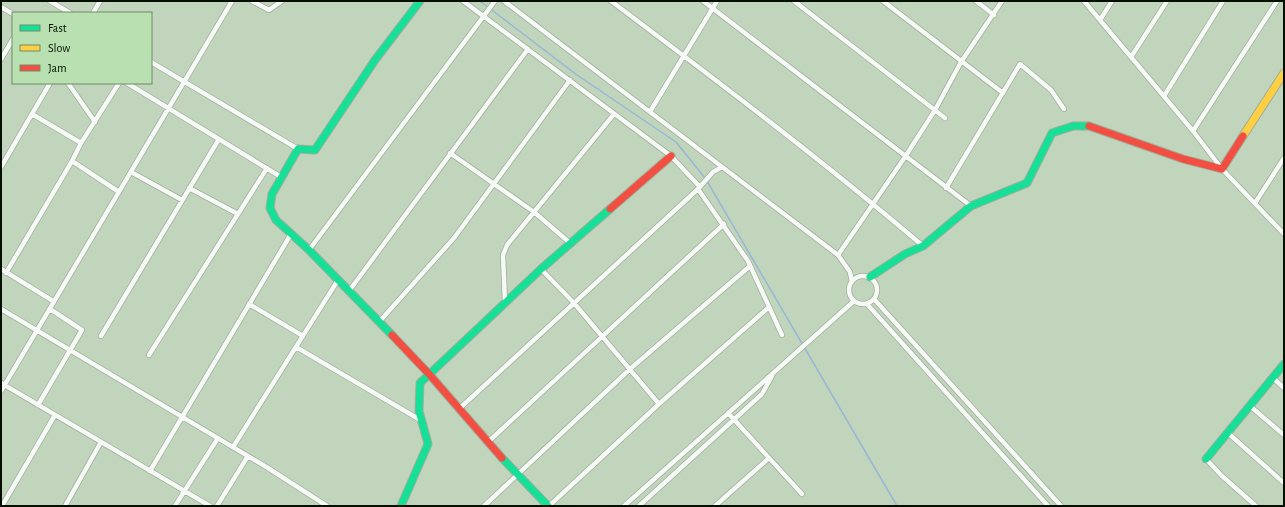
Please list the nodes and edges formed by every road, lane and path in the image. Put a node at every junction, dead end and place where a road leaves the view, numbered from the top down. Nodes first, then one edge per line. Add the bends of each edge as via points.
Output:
1 (50, 1) edge
2 (100, 1) edge
3 (232, 1) edge
4 (252, 1) edge
5 (282, 1) edge
6 (420, 1) edge
7 (463, 1) edge
8 (504, 1) edge
9 (611, 1) edge
10 (703, 1) edge
11 (717, 1) edge
12 (794, 1) edge
13 (883, 1) edge
14 (976, 1) edge
15 (1002, 1) edge
16 (1084, 1) edge
17 (1112, 1) edge
18 (1167, 1) edge
19 (1223, 1) edge
20 (1277, 1) edge
21 (494, 2) edge
22 (1, 6) edge
23 (713, 8) junction
24 (68, 12) edge
25 (94, 12) edge
26 (12, 13) edge
27 (484, 15) junction
28 (994, 15) junction
29 (1100, 20) junction
30 (12, 41) edge
31 (528, 49) junction
32 (684, 55) junction
33 (1131, 57) junction
34 (1, 59) edge
35 (961, 62) junction
36 (152, 63) edge
37 (1284, 73) edge
38 (570, 80) junction
39 (184, 82) junction
40 (49, 84) edge
41 (69, 84) edge
42 (118, 84) edge
43 (129, 84) edge
44 (1003, 93) junction
45 (1164, 96) junction
46 (169, 108) junction
47 (1064, 109) dead end
48 (651, 110) junction
49 (935, 110) junction
50 (32, 114) junction
51 (614, 114) junction
52 (945, 118) dead end
53 (95, 122) junction
54 (1193, 131) junction
55 (219, 138) junction
56 (81, 143) junction
57 (298, 149) junction
58 (450, 153) junction
59 (671, 156) junction
60 (905, 157) junction
61 (1284, 158) edge
62 (72, 161) junction
63 (1, 167) edge
64 (722, 167) junction
65 (267, 168) junction
66 (1222, 169) junction
67 (131, 172) junction
68 (281, 177) junction
69 (495, 184) junction
70 (699, 186) junction
71 (189, 188) junction
72 (946, 188) junction
73 (119, 192) junction
74 (182, 200) junction
75 (1255, 202) junction
76 (873, 203) junction
77 (971, 206) junction
78 (534, 212) junction
79 (238, 214) junction
80 (724, 224) junction
81 (291, 234) junction
82 (1284, 234) edge
83 (570, 243) junction
84 (923, 246) junction
85 (309, 250) junction
86 (838, 255) junction
87 (750, 266) junction
88 (1, 269) edge
89 (540, 269) junction
90 (6, 272) junction
91 (870, 277) junction
92 (338, 280) junction
93 (852, 282) junction
94 (349, 291) junction
95 (874, 299) junction
96 (854, 300) junction
97 (53, 301) junction
98 (505, 303) junction
99 (574, 303) junction
100 (249, 304) junction
101 (867, 304) junction
102 (769, 308) junction
103 (1, 309) edge
104 (50, 309) junction
105 (379, 322) junction
106 (38, 330) junction
107 (782, 335) dead end
108 (101, 336) dead end
109 (303, 336) junction
110 (603, 338) junction
111 (296, 347) junction
112 (71, 350) junction
113 (149, 355) dead end
114 (1284, 364) edge
115 (630, 369) junction
116 (774, 372) junction
117 (430, 374) junction
118 (1273, 378) junction
119 (3, 384) edge
120 (1284, 388) edge
121 (1, 391) edge
122 (659, 404) junction
123 (38, 405) junction
124 (1250, 406) junction
125 (460, 408) junction
126 (728, 413) junction
127 (55, 415) junction
128 (182, 417) junction
129 (734, 419) junction
130 (422, 421) junction
131 (1228, 433) junction
132 (1284, 435) edge
133 (218, 438) junction
134 (101, 442) junction
135 (488, 442) junction
136 (233, 447) junction
137 (248, 456) junction
138 (769, 458) junction
139 (1206, 460) joint
140 (150, 471) junction
141 (517, 476) junction
142 (1284, 483) edge
143 (184, 491) junction
144 (802, 494) dead end
145 (2, 506) edge
146 (65, 506) edge
147 (174, 506) edge
148 (210, 506) edge
149 (217, 506) edge
150 (327, 506) edge
151 (401, 506) edge
152 (484, 506) edge
153 (548, 506) edge
154 (624, 506) edge
155 (639, 506) edge
156 (715, 506) edge
157 (1048, 506) edge
158 (1061, 506) edge
159 (1256, 506) edge

1 - 24 street
2 - 25 street
3 - 39 street
4 - 5 street via 269,10
6 - 57 street via 375,60 315,150
7 - 27 street
8 - 48 street
9 - 32 street
10 - 23 street
11 - 23 street
12 - 49 street
13 - 35 street
14 - 28 street
15 - 28 street
16 - 29 street
17 - 29 street
18 - 33 street
19 - 45 street
20 - 54 street
21 - 27 street
22 - 26 street
23 - 32 street
23 - 60 street
27 - 31 street
27 - 85 street
28 - 35 street
29 - 33 street
30 - 34 street
31 - 38 street
31 - 58 street
32 - 48 street
32 - 76 street
33 - 45 street
35 - 44 street
35 - 49 street
36 - 39 street
37 - 66 street
38 - 51 street
38 - 69 street
39 - 46 street
39 - 57 street
40 - 50 street
41 - 53 street
42 - 53 street
43 - 46 street
44 - 47 street via 1020,64 1051,90
44 - 72 street
45 - 54 street
46 - 55 street
46 - 67 street
48 - 64 street
49 - 52 street
49 - 60 street
50 - 56 street
50 - 63 street
51 - 59 street
51 - 78 street
53 - 56 street
54 - 66 street
55 - 65 street
55 - 71 street
56 - 62 street
57 - 68 street
58 - 69 street
58 - 94 street
59 - 70 street
59 - 83 street
60 - 72 street
60 - 76 street
61 - 75 street
62 - 73 street
62 - 90 street
64 - 70 street
64 - 86 street
65 - 68 street
65 - 79 street
66 - 75 street
66 - 77 street via 1183,159 1092,126 1073,126 1052,133 1028,183
67 - 73 street
67 - 74 street
68 - 81 street via 272,194 270,208 276,220
69 - 78 street
69 - 105 street via 454,238
70 - 80 street
70 - 99 street
71 - 74 street
71 - 79 street
72 - 77 street
73 - 97 street
74 - 108 street
75 - 82 street
76 - 84 street
76 - 86 street
77 - 84 street
78 - 83 street
78 - 98 street via 507,245 503,255
79 - 113 street
80 - 87 street
80 - 110 street
81 - 85 street
81 - 100 street
83 - 89 street
84 - 91 street via 905,254
85 - 92 street
86 - 93 street via 850,272
87 - 102 street
87 - 115 street
88 - 90 street
89 - 98 street
89 - 99 street
90 - 97 street
91 - 93 street via 858,277
91 - 95 street via 877,285 878,292
92 - 94 street
92 - 109 street
93 - 96 street via 849,290
94 - 105 street
95 - 101 street
95 - 158 street
96 - 101 street
96 - 116 street
97 - 104 street
98 - 117 street
99 - 110 street
99 - 125 street
100 - 109 street
100 - 128 street
101 - 157 street
102 - 107 street
102 - 122 street
103 - 106 street
104 - 106 street
104 - 112 street via 82,330
105 - 117 street
106 - 112 street
106 - 119 street
109 - 111 street
110 - 115 street
110 - 135 street
111 - 130 street
111 - 136 street
112 - 123 street
112 - 128 street
114 - 118 street
115 - 122 street
115 - 141 street
116 - 126 street
116 - 129 street via 762,394
117 - 125 street
117 - 130 street via 420,383 419,411
118 - 120 street
118 - 124 street
119 - 121 street
119 - 123 street
122 - 153 street
123 - 127 street
124 - 131 street
124 - 132 street
125 - 135 street
126 - 129 street
126 - 154 street
127 - 134 street
127 - 145 street
128 - 133 street
128 - 140 street
129 - 138 street
129 - 155 street
130 - 151 street via 428,444
131 - 139 street
131 - 142 street
133 - 136 street
133 - 143 street
134 - 140 street
134 - 146 street
135 - 141 street
136 - 137 street
137 - 149 street
137 - 150 street
138 - 144 street
138 - 156 street
139 - 159 street
140 - 143 street
141 - 152 street
141 - 153 street
143 - 147 street
143 - 148 street

